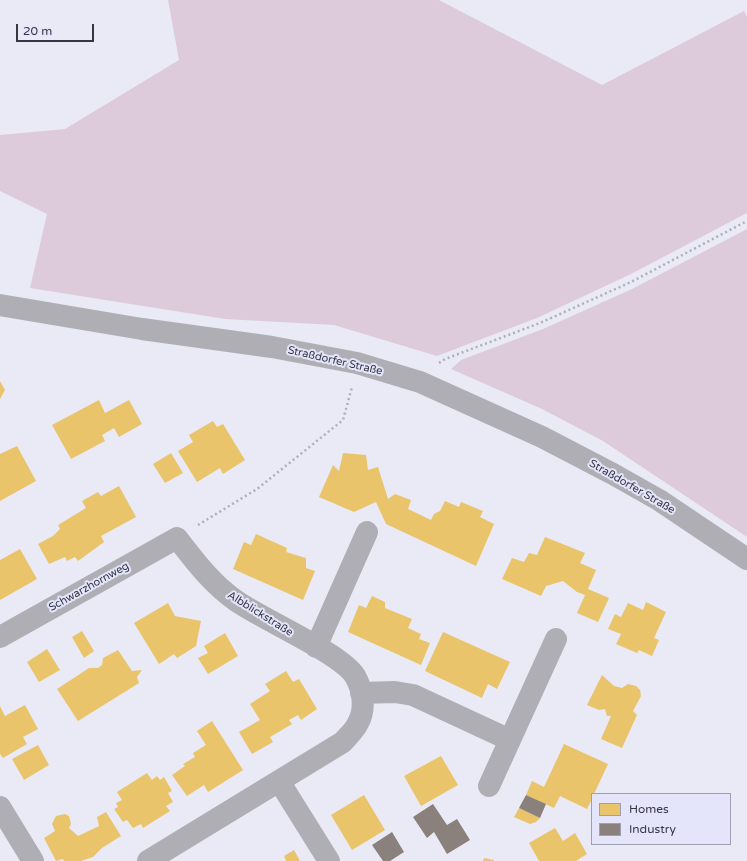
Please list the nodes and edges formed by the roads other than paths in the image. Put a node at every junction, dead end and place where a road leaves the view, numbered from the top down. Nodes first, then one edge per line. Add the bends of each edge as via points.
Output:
1 (0, 305) edge
2 (367, 532) dead end
3 (177, 538) joint
4 (747, 559) edge
5 (0, 637) edge
6 (556, 639) dead end
7 (316, 647) junction
8 (362, 693) junction
9 (510, 740) junction
10 (279, 781) junction
11 (489, 786) dead end
12 (0, 807) edge
13 (34, 861) edge
14 (148, 861) edge
15 (329, 861) edge

1 - 4 street, Straßdorfer Straße via 142,329 272,347 357,363 420,382 542,437 613,474 659,500
2 - 7 street
3 - 5 street, Schwarzhornweg
3 - 7 street, Albblickstraße via 206,577 234,600
6 - 9 street
7 - 8 street, Albblickstraße via 355,675
8 - 9 street via 394,692 413,695
8 - 10 street, Albblickstraße via 362,710 358,723 343,742
9 - 11 street
10 - 14 street, Albblickstraße
10 - 15 street
12 - 13 street

